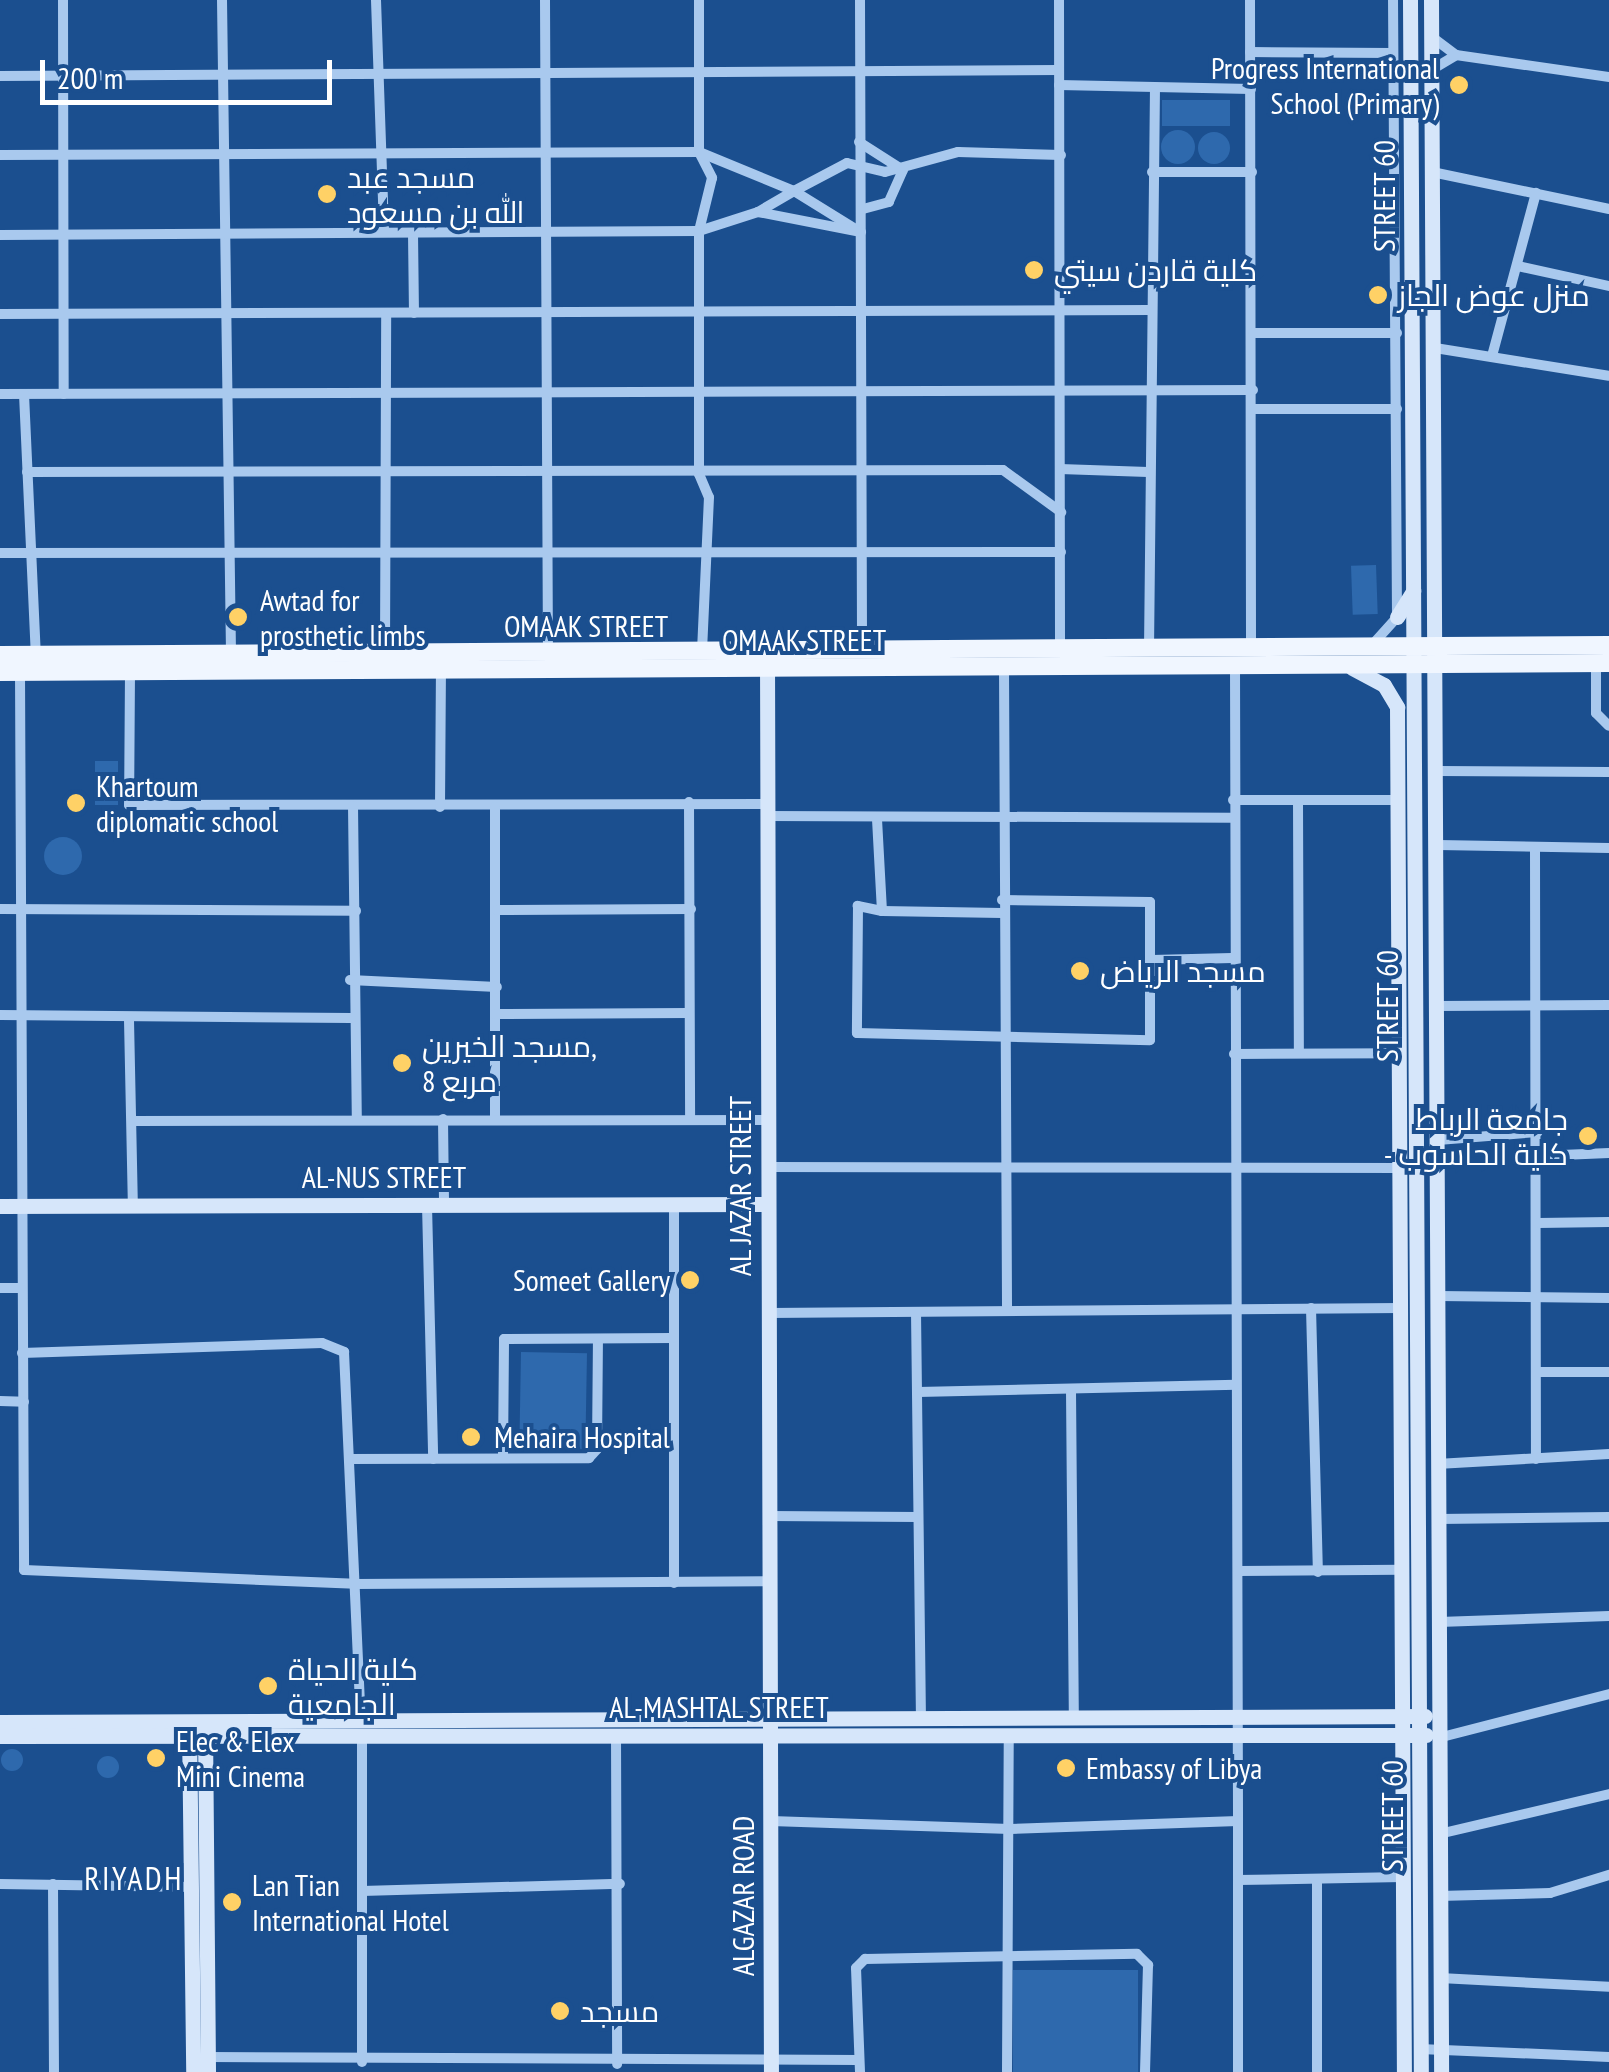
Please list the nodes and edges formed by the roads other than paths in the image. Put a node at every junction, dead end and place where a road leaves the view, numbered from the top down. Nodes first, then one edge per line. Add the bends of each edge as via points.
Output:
1 (63, 0) edge
2 (222, 0) edge
3 (376, 0) edge
4 (546, 0) edge
5 (700, 0) edge
6 (860, 0) edge
7 (1059, 0) edge
8 (1250, 0) edge
9 (1393, 0) edge
10 (1410, 0) edge
11 (1431, 0) edge
12 (1432, 38) junction
13 (1250, 52) junction
14 (1392, 53) junction
15 (1456, 55) junction
16 (1432, 69) junction
17 (381, 70) junction
18 (860, 70) junction
19 (1059, 70) junction
20 (224, 72) junction
21 (546, 72) junction
22 (699, 72) junction
23 (0, 76) edge
24 (64, 77) junction
25 (1609, 77) edge
26 (1060, 85) junction
27 (1154, 88) junction
28 (1251, 88) junction
29 (858, 141) junction
30 (546, 152) junction
31 (699, 152) junction
32 (383, 154) junction
33 (0, 155) edge
34 (62, 155) junction
35 (1060, 155) junction
36 (226, 156) junction
37 (865, 169) junction
38 (903, 170) junction
39 (1152, 172) junction
40 (1252, 172) junction
41 (1432, 172) junction
42 (794, 191) junction
43 (1536, 193) junction
44 (863, 208) junction
45 (1609, 209) edge
46 (758, 212) junction
47 (699, 231) junction
48 (226, 232) junction
49 (384, 232) junction
50 (413, 232) junction
51 (547, 232) junction
52 (861, 232) junction
53 (0, 234) edge
54 (60, 234) junction
55 (1518, 266) junction
56 (1609, 286) edge
57 (1059, 309) junction
58 (1151, 310) junction
59 (699, 311) junction
60 (862, 312) junction
61 (61, 313) junction
62 (229, 313) junction
63 (386, 313) junction
64 (414, 313) junction
65 (0, 314) edge
66 (547, 314) junction
67 (1253, 332) junction
68 (1397, 333) junction
69 (1435, 348) junction
70 (1492, 356) junction
71 (1609, 376) edge
72 (1062, 388) junction
73 (546, 390) junction
74 (859, 390) junction
75 (1146, 390) junction
76 (1253, 390) junction
77 (701, 391) junction
78 (230, 392) junction
79 (385, 392) junction
80 (0, 394) edge
81 (24, 394) junction
82 (64, 394) junction
83 (1254, 410) junction
84 (1398, 410) junction
85 (858, 468) junction
86 (1060, 469) junction
87 (230, 470) junction
88 (27, 472) junction
89 (1148, 472) junction
90 (386, 474) junction
91 (546, 474) junction
92 (699, 474) junction
93 (1435, 503) junction
94 (1413, 505) junction
95 (1061, 512) junction
96 (860, 549) junction
97 (386, 550) junction
98 (701, 551) junction
99 (0, 552) edge
100 (33, 552) junction
101 (231, 552) junction
102 (547, 552) junction
103 (1061, 552) junction
104 (1414, 587) junction
105 (1398, 618) junction
106 (1609, 645) edge
107 (1149, 650) junction
108 (1360, 650) junction
109 (1060, 651) junction
110 (1251, 651) junction
111 (702, 653) junction
112 (862, 653) junction
113 (232, 654) junction
114 (386, 654) junction
115 (548, 654) junction
116 (0, 655) edge
117 (36, 655) junction
118 (1414, 656) junction
119 (1437, 656) junction
120 (1472, 656) junction
121 (768, 660) junction
122 (1602, 663) edge
123 (1004, 666) junction
124 (1235, 666) junction
125 (1352, 668) junction
126 (0, 672) edge
127 (20, 672) junction
128 (130, 672) junction
129 (441, 672) junction
130 (1397, 707) junction
131 (1609, 726) edge
132 (1414, 738) junction
133 (1438, 771) junction
134 (1609, 772) edge
135 (1233, 800) junction
136 (1400, 800) junction
137 (689, 802) junction
138 (1298, 802) junction
139 (354, 806) junction
140 (440, 806) junction
141 (494, 807) junction
142 (765, 810) junction
143 (1002, 818) junction
144 (1232, 818) junction
145 (877, 819) junction
146 (1438, 845) junction
147 (1609, 848) edge
148 (1535, 850) junction
149 (1002, 907) junction
150 (20, 908) junction
151 (0, 909) edge
152 (691, 909) junction
153 (497, 910) junction
154 (882, 910) junction
155 (356, 911) junction
156 (1232, 958) junction
157 (1152, 960) junction
158 (350, 980) junction
159 (496, 988) junction
160 (1609, 1005) edge
161 (1438, 1006) junction
162 (1536, 1006) junction
163 (688, 1013) junction
164 (495, 1014) junction
165 (0, 1015) edge
166 (19, 1015) junction
167 (351, 1018) junction
168 (130, 1020) junction
169 (1406, 1032) junction
170 (1003, 1041) junction
171 (1398, 1052) junction
172 (1299, 1053) junction
173 (1234, 1054) junction
174 (357, 1117) junction
175 (442, 1119) junction
176 (495, 1120) junction
177 (690, 1120) junction
178 (767, 1120) junction
179 (133, 1121) junction
180 (1538, 1132) junction
181 (1438, 1140) junction
182 (1609, 1153) edge
183 (1538, 1156) junction
184 (1237, 1164) junction
185 (1005, 1166) junction
186 (767, 1167) junction
187 (1400, 1168) junction
188 (1415, 1178) junction
189 (1438, 1178) junction
190 (674, 1204) junction
191 (768, 1204) junction
192 (1415, 1204) junction
193 (1438, 1204) junction
194 (436, 1205) junction
195 (0, 1206) edge
196 (20, 1206) junction
197 (133, 1206) junction
198 (1609, 1222) edge
199 (1538, 1223) junction
200 (0, 1288) edge
201 (21, 1288) junction
202 (1439, 1296) junction
203 (1609, 1298) edge
204 (1536, 1299) junction
205 (1235, 1306) junction
206 (1311, 1308) junction
207 (1401, 1308) junction
208 (1007, 1310) junction
209 (916, 1312) junction
210 (768, 1313) junction
211 (673, 1338) junction
212 (598, 1340) junction
213 (22, 1353) junction
214 (1536, 1372) junction
215 (1609, 1372) edge
216 (1236, 1386) junction
217 (1071, 1391) junction
218 (918, 1392) junction
219 (0, 1401) edge
220 (24, 1402) junction
221 (1609, 1454) edge
222 (503, 1457) junction
223 (348, 1459) junction
224 (433, 1459) junction
225 (1536, 1459) junction
226 (1408, 1462) junction
227 (1438, 1464) junction
228 (768, 1516) junction
229 (918, 1517) junction
230 (1609, 1517) edge
231 (1438, 1519) junction
232 (1400, 1570) junction
233 (1238, 1572) junction
234 (1318, 1572) junction
235 (766, 1581) junction
236 (674, 1583) junction
237 (356, 1584) junction
238 (1609, 1616) edge
239 (1439, 1622) junction
240 (1609, 1694) edge
241 (1438, 1716) junction
242 (920, 1718) junction
243 (1074, 1718) junction
244 (0, 1722) edge
245 (1237, 1725) junction
246 (1411, 1725) junction
247 (361, 1727) junction
248 (768, 1727) junction
249 (197, 1728) junction
250 (1008, 1734) junction
251 (616, 1735) junction
252 (0, 1736) edge
253 (1438, 1738) junction
254 (197, 1772) junction
255 (1609, 1794) edge
256 (771, 1821) junction
257 (1238, 1821) junction
258 (1010, 1828) junction
259 (1439, 1834) junction
260 (1609, 1876) edge
261 (1403, 1877) junction
262 (1317, 1879) junction
263 (1238, 1880) junction
264 (0, 1884) edge
265 (53, 1884) junction
266 (620, 1884) junction
267 (192, 1887) junction
268 (362, 1891) junction
269 (1439, 1896) junction
270 (1008, 1957) junction
271 (1440, 1978) junction
272 (1609, 1987) edge
273 (1420, 2016) junction
274 (1440, 2016) junction
275 (200, 2023) junction
276 (1420, 2049) junction
277 (1440, 2050) junction
278 (1609, 2057) edge
279 (362, 2062) junction
280 (617, 2064) junction
281 (207, 2065) edge
282 (299, 2066) edge
283 (771, 2066) edge
284 (860, 2066) edge
285 (680, 2067) edge
286 (498, 2068) edge
287 (54, 2072) edge
288 (193, 2072) edge
289 (1007, 2072) edge
290 (1145, 2072) edge
291 (1238, 2072) edge
292 (1317, 2072) edge
293 (1404, 2072) edge
294 (1420, 2072) edge
295 (1440, 2072) edge

1 - 24 street
2 - 20 street
3 - 17 street
4 - 21 street
5 - 22 street
6 - 18 street
7 - 19 street
8 - 13 street
9 - 14 street
10 - 94 main road, STREET 60
11 - 12 main road, STREET 60
12 - 15 street
12 - 16 main road, STREET 60
13 - 14 street
13 - 28 street
14 - 68 street
15 - 16 street
15 - 25 street
16 - 41 main road, STREET 60
17 - 20 street
17 - 21 street
17 - 32 street
18 - 19 street
18 - 22 street
18 - 29 street
19 - 26 street
20 - 24 street
20 - 36 street
21 - 22 street
21 - 30 street
22 - 31 street
23 - 24 street
24 - 34 street
26 - 27 street
26 - 35 street
27 - 28 street
27 - 39 street
28 - 40 street
29 - 37 street
29 - 38 street
30 - 31 street
30 - 32 street
30 - 51 street
31 - 42 street
31 - 47 street via 712,178
32 - 36 street
32 - 49 street
33 - 34 street
34 - 36 street
34 - 54 street
35 - 38 street via 958,152
35 - 57 street
36 - 48 street
37 - 38 street
37 - 42 street via 847,163
37 - 44 street
38 - 44 street via 889,202
39 - 40 street
39 - 58 street
40 - 67 street
41 - 43 street
41 - 69 main road, STREET 60
42 - 46 street
42 - 52 street
43 - 45 street
43 - 55 street
44 - 52 street
46 - 47 street
46 - 52 street
47 - 51 street
47 - 59 street
48 - 49 street
48 - 54 street
48 - 62 street
49 - 50 street
50 - 51 street
50 - 64 street
51 - 66 street
52 - 60 street
53 - 54 street
54 - 61 street
55 - 56 street
55 - 70 street
57 - 58 street
57 - 60 street
57 - 72 street
58 - 75 street
59 - 60 street
59 - 66 street
59 - 77 street
60 - 74 street
61 - 62 street
61 - 65 street
61 - 82 street
62 - 63 street
62 - 78 street
63 - 64 street
63 - 79 street
64 - 66 street
66 - 73 street
67 - 68 street
67 - 76 street
68 - 84 street
69 - 70 street
69 - 93 main road, STREET 60
70 - 71 street
72 - 74 street
72 - 75 street
72 - 86 street
73 - 77 street
73 - 79 street
73 - 91 street
74 - 77 street
74 - 85 street
75 - 76 street
75 - 89 street
76 - 83 street
77 - 92 street
78 - 79 street
78 - 82 street
78 - 87 street
79 - 90 street
80 - 81 street
81 - 82 street
81 - 88 street
83 - 84 street
83 - 110 street
84 - 105 street
85 - 92 street
85 - 95 street via 1004,470
85 - 96 street
86 - 89 street
86 - 95 street
87 - 88 street
87 - 90 street
87 - 101 street
88 - 100 street
89 - 107 street
90 - 91 street
90 - 97 street
91 - 92 street
91 - 102 street
92 - 98 street via 709,497
93 - 94 main road
93 - 119 main road, STREET 60
94 - 104 main road, STREET 60
95 - 103 street
96 - 98 street
96 - 103 street
96 - 112 street
97 - 101 street
97 - 102 street
97 - 114 street
98 - 102 street
98 - 111 street
99 - 100 street
100 - 101 street
100 - 117 street
101 - 113 street
102 - 115 street
103 - 109 street
104 - 105 main road
104 - 118 main road, STREET 60
105 - 108 street
106 - 120 main road via 1504,646
107 - 109 main road, OMAAK STREET
107 - 110 main road, OMAAK STREET
108 - 110 main road, OMAAK STREET
108 - 118 main road, OMAAK STREET
109 - 112 main road, OMAAK STREET
111 - 115 main road, OMAAK STREET
111 - 121 main road, OMAAK STREET
112 - 121 main road, OMAAK STREET
113 - 114 main road, OMAAK STREET
113 - 117 main road, OMAAK STREET
114 - 115 main road, OMAAK STREET
116 - 117 main road, OMAAK STREET
118 - 119 main road, OMAAK STREET
118 - 125 main road, OMAAK STREET
118 - 132 main road, STREET 60
119 - 120 main road, OMAAK STREET
119 - 133 main road, STREET 60
120 - 122 main road, OMAAK STREET
121 - 123 main road, OMAAK STREET
121 - 129 main road, OMAAK STREET
121 - 142 main road, AL JAZAR STREET
122 - 131 street via 1596,713
123 - 124 main road, OMAAK STREET
123 - 143 street
124 - 125 main road, OMAAK STREET
124 - 135 street
125 - 130 main road via 1384,685
126 - 127 main road, OMAAK STREET
127 - 128 main road, OMAAK STREET
127 - 150 street
128 - 129 main road, OMAAK STREET
128 - 139 street via 129,805
129 - 140 street
130 - 132 main road
130 - 136 main road
132 - 169 main road, STREET 60
133 - 134 street
133 - 146 main road, STREET 60
135 - 138 street
135 - 144 street
136 - 138 street
136 - 169 main road
137 - 141 street
137 - 142 street
137 - 152 street
138 - 172 street
139 - 140 street
139 - 155 street
140 - 141 street
141 - 153 street
142 - 145 street
142 - 178 main road, AL JAZAR STREET
143 - 144 street
143 - 145 street
143 - 149 street
144 - 156 street
145 - 154 street
146 - 148 street
146 - 161 main road, STREET 60
147 - 148 street
148 - 162 street
149 - 154 street
149 - 157 street via 1150,902
149 - 170 street
150 - 151 street
150 - 155 street
150 - 166 street
152 - 153 street
152 - 163 street
153 - 159 street
154 - 170 street via 858,906 857,1033
155 - 158 street
156 - 157 street
156 - 173 street
157 - 170 street via 1150,1040
158 - 159 street
158 - 167 street
159 - 164 street
160 - 162 street
161 - 162 street
161 - 181 main road, STREET 60
162 - 180 street
163 - 164 street
163 - 177 street
164 - 176 street
165 - 166 street
166 - 168 street
166 - 196 street
167 - 168 street
167 - 174 street
168 - 179 street
169 - 171 main road
169 - 188 main road, STREET 60
170 - 185 street
171 - 172 street
171 - 187 main road
172 - 173 street
173 - 184 street
174 - 175 street
174 - 179 street
175 - 176 street
175 - 194 street
176 - 177 street
177 - 178 street
178 - 186 main road, AL JAZAR STREET
179 - 197 street
180 - 181 street
180 - 183 street
181 - 189 main road, STREET 60
182 - 183 street
183 - 199 street
184 - 185 street
184 - 187 street
184 - 205 street
185 - 186 street
185 - 208 street
186 - 191 main road, AL JAZAR STREET
187 - 207 main road
188 - 189 main road
188 - 192 main road, STREET 60
189 - 193 main road, STREET 60
190 - 191 main road, AL-NUS STREET
190 - 194 main road, AL-NUS STREET
190 - 211 street
191 - 210 main road, AL JAZAR STREET
192 - 193 main road
192 - 226 main road, STREET 60
193 - 202 main road, STREET 60
194 - 197 main road, AL-NUS STREET
194 - 224 street
195 - 196 main road, AL-NUS STREET
196 - 197 main road, AL-NUS STREET
196 - 201 street
198 - 199 street
199 - 204 street
200 - 201 street
201 - 213 street
202 - 204 street
202 - 227 main road, STREET 60
203 - 204 street
204 - 214 street
205 - 206 street
205 - 208 street
205 - 216 street
206 - 207 street
206 - 234 street
207 - 226 main road
208 - 209 street
209 - 210 street
209 - 218 street
210 - 228 main road, AL JAZAR STREET
211 - 212 street
211 - 236 street
212 - 222 street via 594,1454
212 - 222 street via 504,1339
213 - 220 street
213 - 223 street via 335,1344 346,1368
214 - 215 street
214 - 225 street
216 - 217 street
216 - 233 street
217 - 218 street
217 - 243 street
218 - 229 street
219 - 220 street
220 - 237 street via 20,1562 29,1574
221 - 225 street
222 - 224 street
223 - 224 street
223 - 237 street
225 - 227 street
226 - 232 main road
226 - 246 main road, STREET 60
227 - 231 main road, STREET 60
228 - 229 street
228 - 235 main road, AL JAZAR STREET
229 - 242 street
230 - 231 street
231 - 239 main road, STREET 60
232 - 234 street
232 - 246 main road
233 - 234 street
233 - 245 street
235 - 236 street
235 - 248 main road, AL JAZAR STREET
236 - 237 street
237 - 247 street
238 - 239 street
239 - 241 main road, STREET 60
240 - 253 street
241 - 246 main road, AL-MASHTAL STREET
241 - 253 main road, STREET 60
242 - 243 main road, AL-MASHTAL STREET
242 - 248 main road, AL-MASHTAL STREET
243 - 245 main road, AL-MASHTAL STREET
244 - 249 main road, AL-MASHTAL STREET
245 - 246 main road, AL-MASHTAL STREET
245 - 250 main road, AL-MASHTAL STREET
245 - 257 street
246 - 253 main road, AL-MASHTAL STREET
246 - 261 main road
246 - 273 main road, STREET 60
247 - 248 main road, AL-MASHTAL STREET
247 - 249 main road, AL-MASHTAL STREET
247 - 251 main road, AL-MASHTAL STREET
247 - 268 street
248 - 250 main road, AL-MASHTAL STREET
248 - 251 main road, AL-MASHTAL STREET
248 - 256 main road, ALGAZAR ROAD
249 - 252 main road, AL-MASHTAL STREET
249 - 254 main road
250 - 258 street
251 - 266 street
253 - 259 main road, STREET 60
254 - 267 main road
254 - 275 main road
255 - 259 street
256 - 258 street
256 - 283 main road, ALGAZAR ROAD
257 - 258 street
257 - 263 street
258 - 270 street
259 - 269 main road, STREET 60
260 - 269 street via 1550,1893
261 - 262 street
261 - 293 main road
262 - 263 street
262 - 292 street
263 - 291 street
264 - 265 street
265 - 267 street
265 - 287 street
266 - 268 street
266 - 280 street
267 - 275 main road
268 - 279 street
269 - 271 main road, STREET 60
270 - 284 street via 858,1962
270 - 289 street
270 - 290 street via 1145,1957
271 - 272 street
271 - 274 main road, STREET 60
273 - 274 main road
273 - 276 main road, STREET 60
274 - 277 main road, STREET 60
275 - 281 main road
275 - 288 main road
276 - 277 street
276 - 294 main road, STREET 60
277 - 278 street
277 - 295 main road, STREET 60
279 - 282 street
279 - 286 street
280 - 285 street
280 - 286 street
281 - 282 street
283 - 284 street
283 - 285 street

